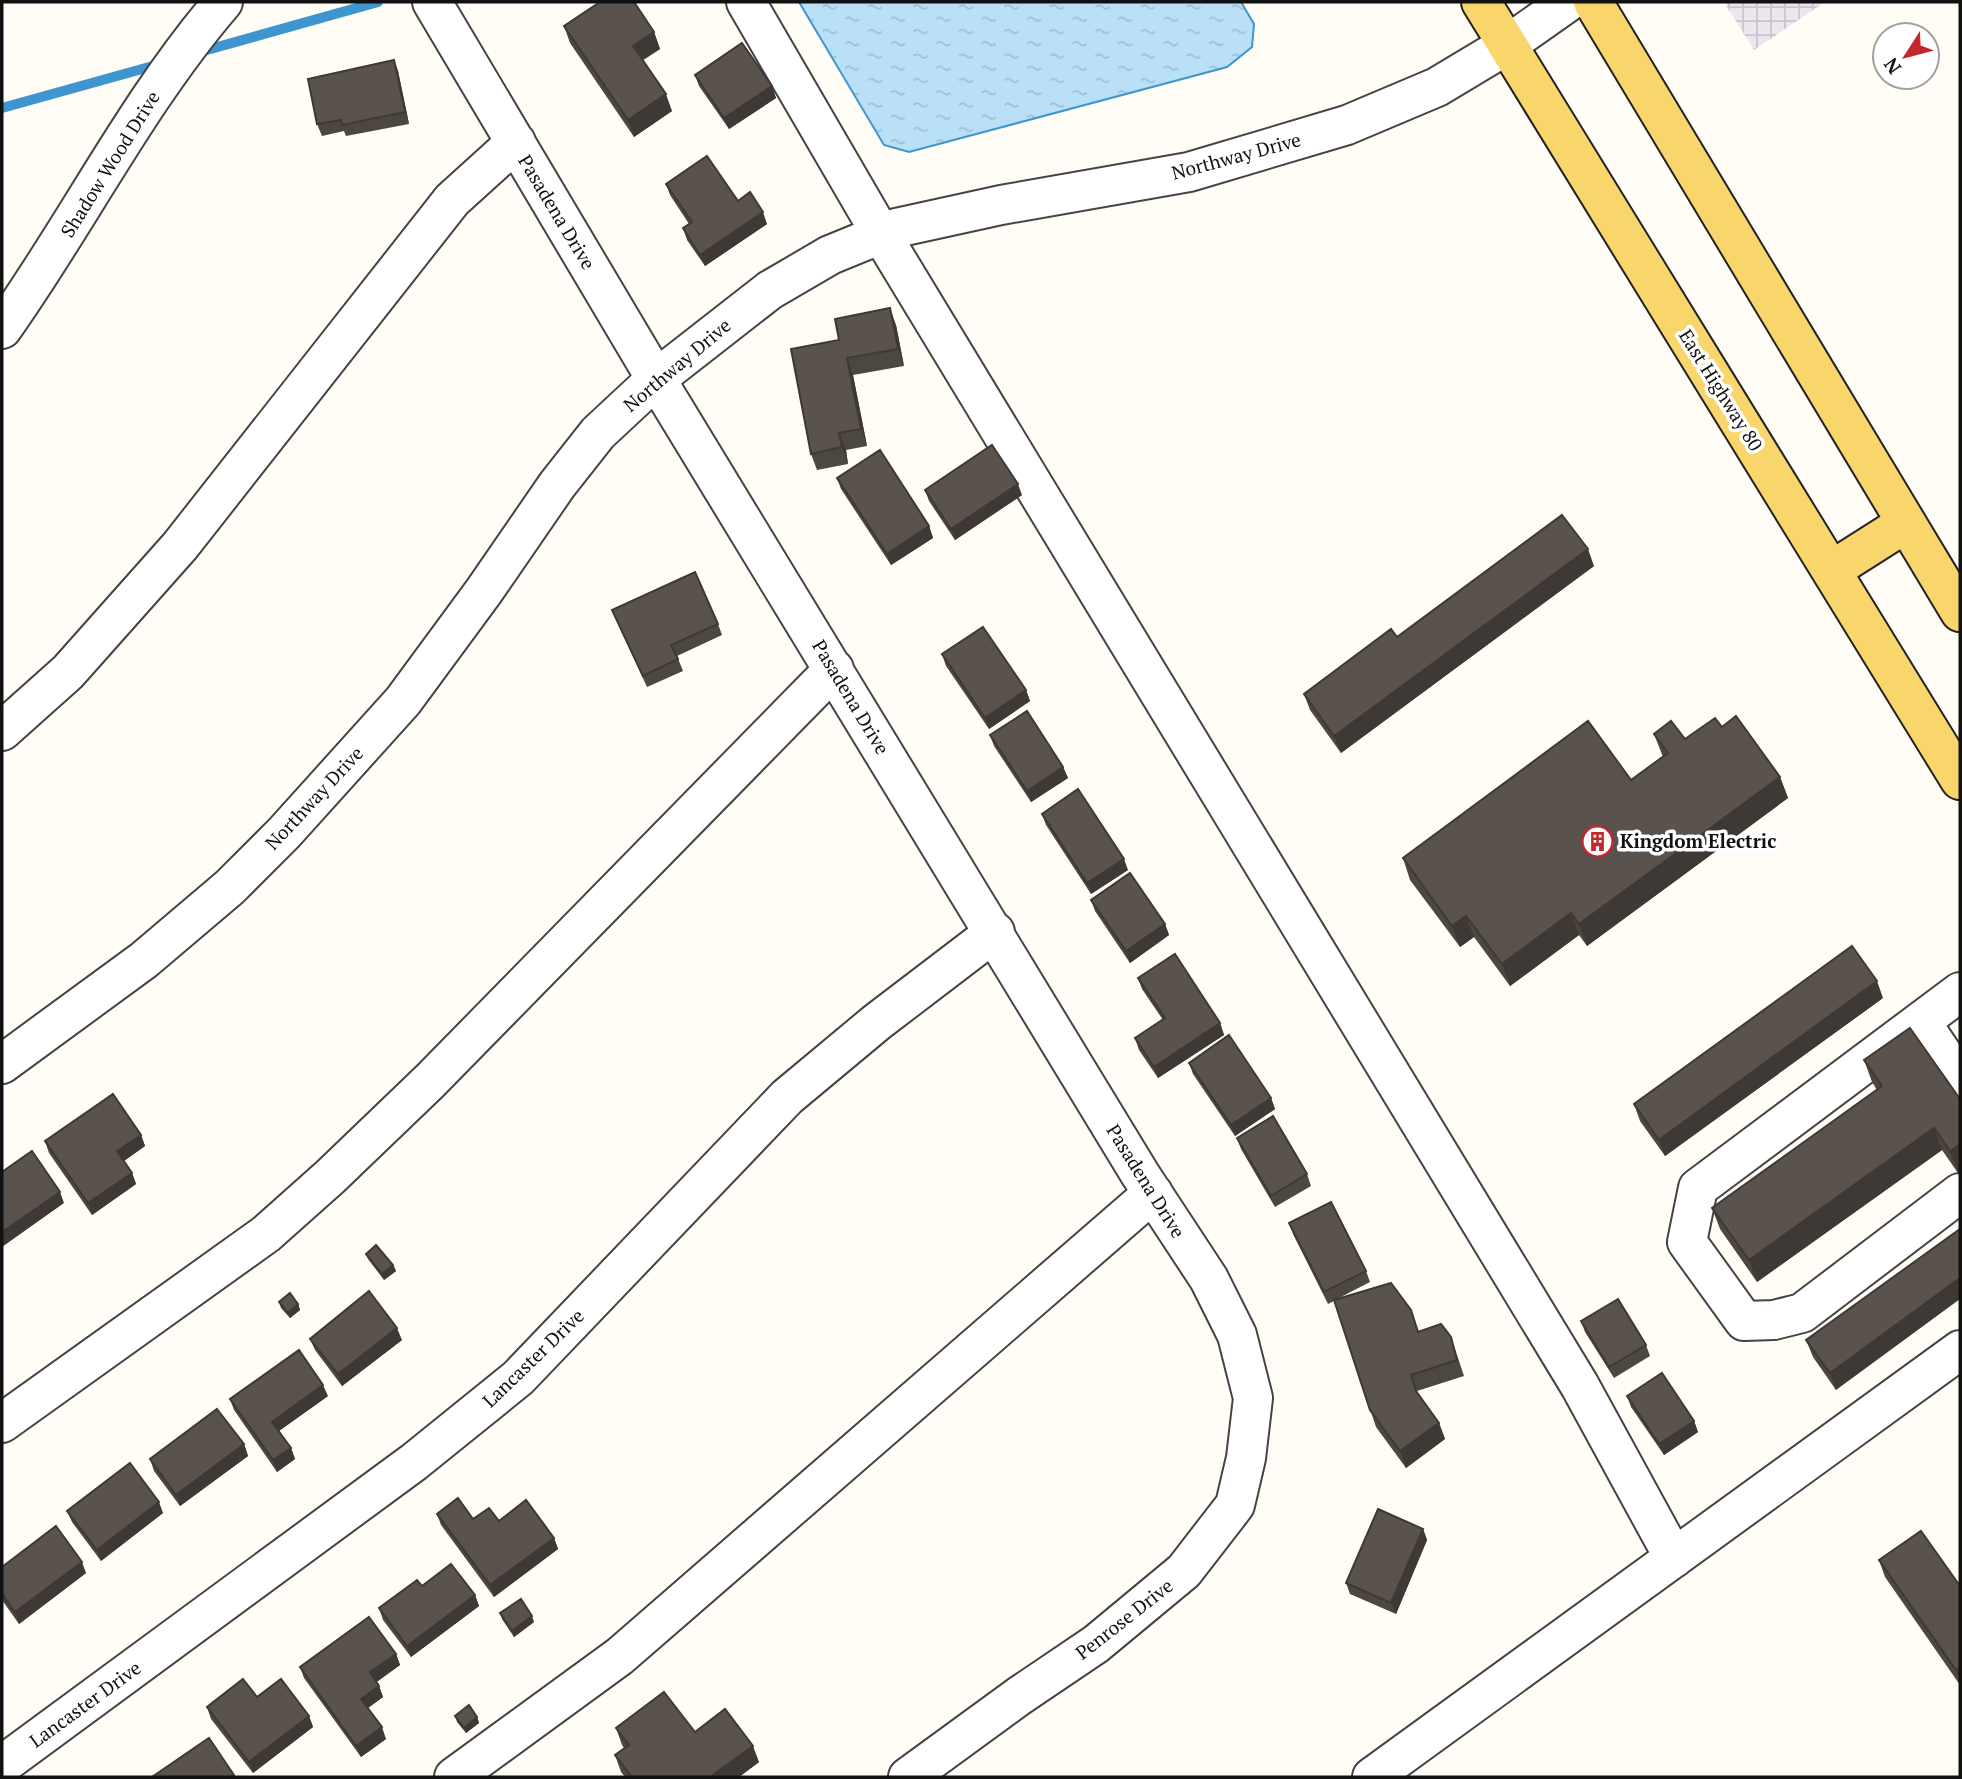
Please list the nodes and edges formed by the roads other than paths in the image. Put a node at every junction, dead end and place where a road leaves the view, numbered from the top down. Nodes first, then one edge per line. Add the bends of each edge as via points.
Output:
1 (223, 2) edge
2 (432, 2) edge
3 (746, 2) edge
4 (1481, 2) edge
5 (1568, 2) edge
6 (1593, 2) edge
7 (1507, 45) junction
8 (516, 142) junction
9 (881, 234) junction
10 (2, 329) edge
11 (656, 379) junction
12 (1906, 523) junction
13 (1832, 570) junction
14 (1960, 612) edge
15 (834, 669) junction
16 (2, 731) edge
17 (1960, 780) edge
18 (995, 932) junction
19 (1960, 992) edge
20 (1921, 1022) junction
21 (2, 1064) edge
22 (1960, 1080) edge
23 (1153, 1193) junction
24 (1960, 1193) edge
25 (1960, 1350) edge
26 (1253, 1398) joint
27 (2, 1423) edge
28 (1674, 1558) junction
29 (2, 1765) edge
30 (454, 1777) edge
31 (908, 1777) edge
32 (1372, 1777) edge

1 - 10 street, Shadow Wood Drive via 151,98
2 - 8 street, Pasadena Drive
3 - 9 street
4 - 7 main road, East Highway 80
5 - 7 street, Northway Drive
6 - 12 main road
7 - 9 street, Northway Drive via 1437,87 1347,125 1272,148 1189,172 1001,205
7 - 13 main road, East Highway 80
8 - 11 street, Pasadena Drive
8 - 16 street via 452,200 180,546 68,672
9 - 11 street, Northway Drive via 830,255 770,290
9 - 28 street via 1580,1386
11 - 15 street, Pasadena Drive
11 - 21 street, Northway Drive via 598,433 403,701 284,833 230,887 144,960
12 - 13 main road
12 - 14 main road
13 - 17 main road, East Highway 80
15 - 18 street, Pasadena Drive
15 - 27 street via 330,1177 266,1234
18 - 23 street, Pasadena Drive
18 - 29 street, Lancaster Drive via 787,1097 518,1378 437,1445
19 - 20 street
20 - 22 street
20 - 24 street via 1698,1188 1687,1241 1744,1321 1774,1320 1802,1313
23 - 26 street, Pasadena Drive via 1209,1279 1237,1335
23 - 30 street via 620,1656
25 - 28 street
26 - 31 street, Penrose Drive via 1235,1505 1184,1571 1096,1644
28 - 32 street

